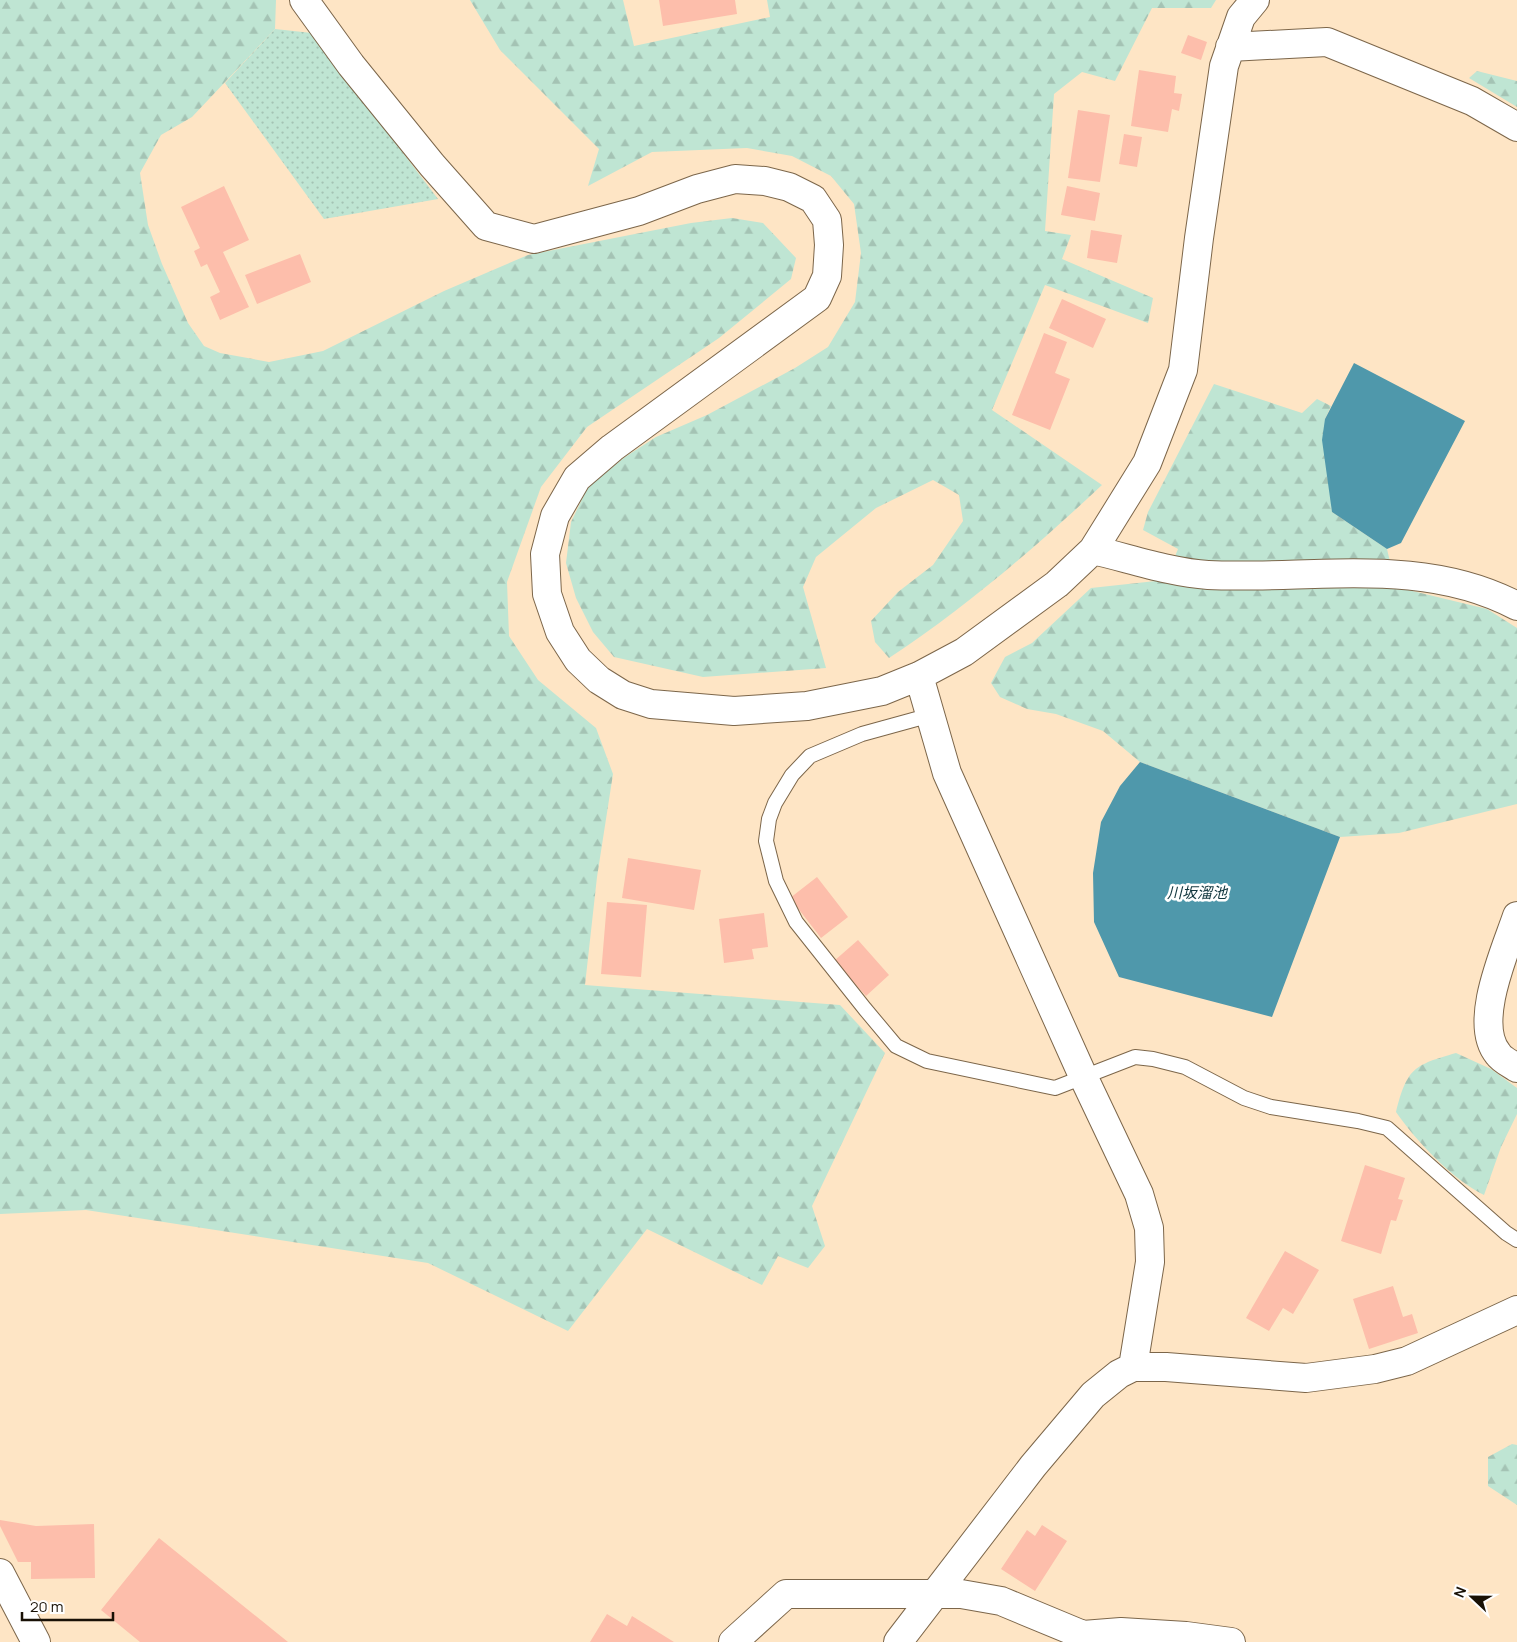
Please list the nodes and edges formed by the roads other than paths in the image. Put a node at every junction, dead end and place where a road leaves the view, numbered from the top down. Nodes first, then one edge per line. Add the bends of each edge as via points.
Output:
1 (304, 0) edge
2 (1255, 0) edge
3 (1230, 47) junction
4 (1517, 127) edge
5 (1093, 550) junction
6 (1517, 606) edge
7 (919, 676) junction
8 (931, 715) junction
9 (1517, 916) edge
10 (1517, 1068) edge
11 (1083, 1076) junction
12 (1517, 1240) edge
13 (1517, 1310) edge
14 (1132, 1368) junction
15 (0, 1573) edge
16 (937, 1592) junction
17 (36, 1642) edge
18 (733, 1642) edge
19 (898, 1642) edge
20 (1231, 1642) edge

1 - 7 street via 407,134 486,226 534,239 639,211 697,189 735,179 789,187 813,199 827,220 829,245 827,276 816,298 612,448 577,478 555,516 545,554 547,594 560,632 578,660 607,685 651,704 734,711 807,706 882,691
2 - 3 street via 1241,17
3 - 4 street via 1327,42 1472,101
3 - 5 street via 1224,66 1198,238 1183,370 1147,463
5 - 6 street via 1206,575 1374,572 1458,582
5 - 7 street via 1004,624 964,652
7 - 8 street
8 - 11 street via 947,772
8 - 11 lane via 862,734 810,756 775,803 769,819 766,841 776,881 796,922 896,1046 927,1061 1055,1088
9 - 10 street via 1493,986 1489,1019 1490,1038 1498,1054
11 - 12 lane via 1135,1057 1153,1059 1185,1066 1244,1098 1262,1104 1358,1120 1386,1128 1506,1234
11 - 14 street via 1139,1194 1149,1228 1150,1262
13 - 14 street via 1406,1361 1375,1369 1306,1378
14 - 16 street via 1093,1395 1033,1466
15 - 17 street
16 - 18 street via 786,1594
16 - 19 street
16 - 20 street via 1001,1601 1084,1635 1121,1632

